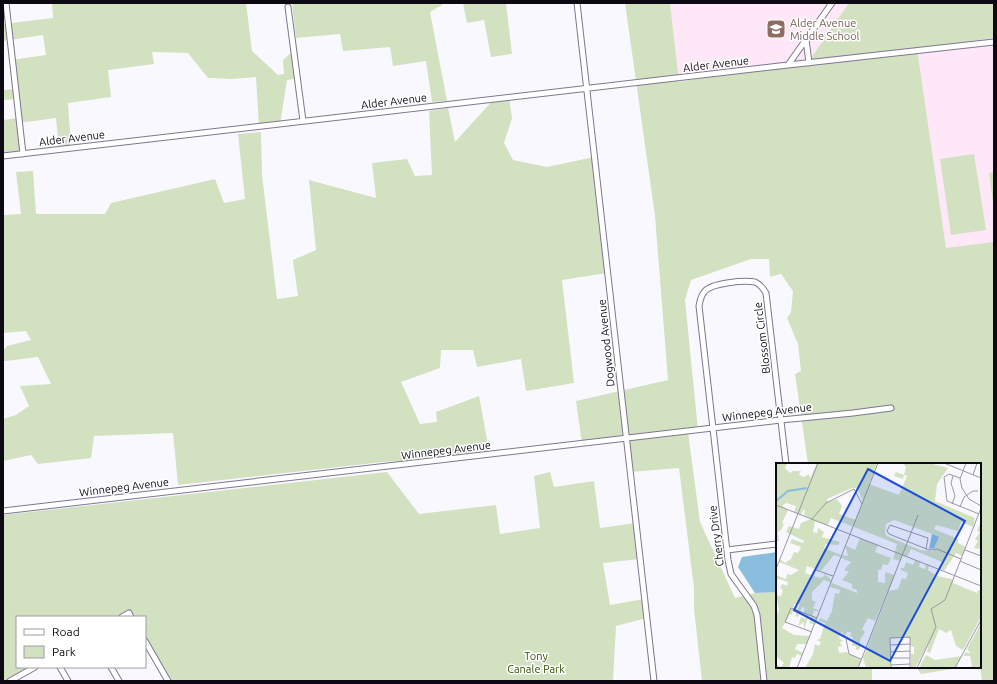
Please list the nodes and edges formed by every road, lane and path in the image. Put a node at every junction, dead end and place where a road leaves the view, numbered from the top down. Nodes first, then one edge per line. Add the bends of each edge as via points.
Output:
1 (6, 3) edge
2 (577, 3) edge
3 (832, 3) edge
4 (288, 7) dead end
5 (806, 39) junction
6 (994, 42) edge
7 (809, 63) junction
8 (788, 65) junction
9 (587, 89) junction
10 (303, 121) junction
11 (23, 154) junction
12 (3, 156) edge
13 (890, 408) dead end
14 (781, 420) junction
15 (713, 428) junction
16 (627, 438) junction
17 (786, 463) edge
18 (3, 511) edge
19 (776, 544) edge
20 (727, 550) junction
21 (146, 643) edge
22 (34, 668) edge
23 (61, 668) edge
24 (112, 668) edge
25 (19, 679) edge
26 (10, 681) edge
27 (68, 681) edge
28 (118, 681) edge
29 (168, 681) edge
30 (654, 681) edge
31 (764, 681) edge

1 - 11 street
2 - 9 street, Dogwood Avenue
3 - 5 street
4 - 10 street
5 - 7 street
5 - 8 street
6 - 7 street, Alder Avenue
7 - 8 street, Alder Avenue
8 - 9 street, Alder Avenue
9 - 10 street, Alder Avenue
9 - 16 street, Dogwood Avenue
10 - 11 street, Alder Avenue
11 - 12 street, Alder Avenue
13 - 14 street, Winnepeg Avenue
14 - 15 street, Winnepeg Avenue
14 - 15 street, Blossom Circle via 766,293 756,282 717,285 706,290 699,306
14 - 17 street
15 - 16 street, Winnepeg Avenue
15 - 20 street, Cherry Drive
16 - 18 street, Winnepeg Avenue
16 - 30 street, Dogwood Avenue
19 - 20 street
20 - 31 street, Cherry Drive via 731,574 754,606 757,615
21 - 29 street
22 - 25 street
23 - 27 street
24 - 28 street
25 - 26 street

